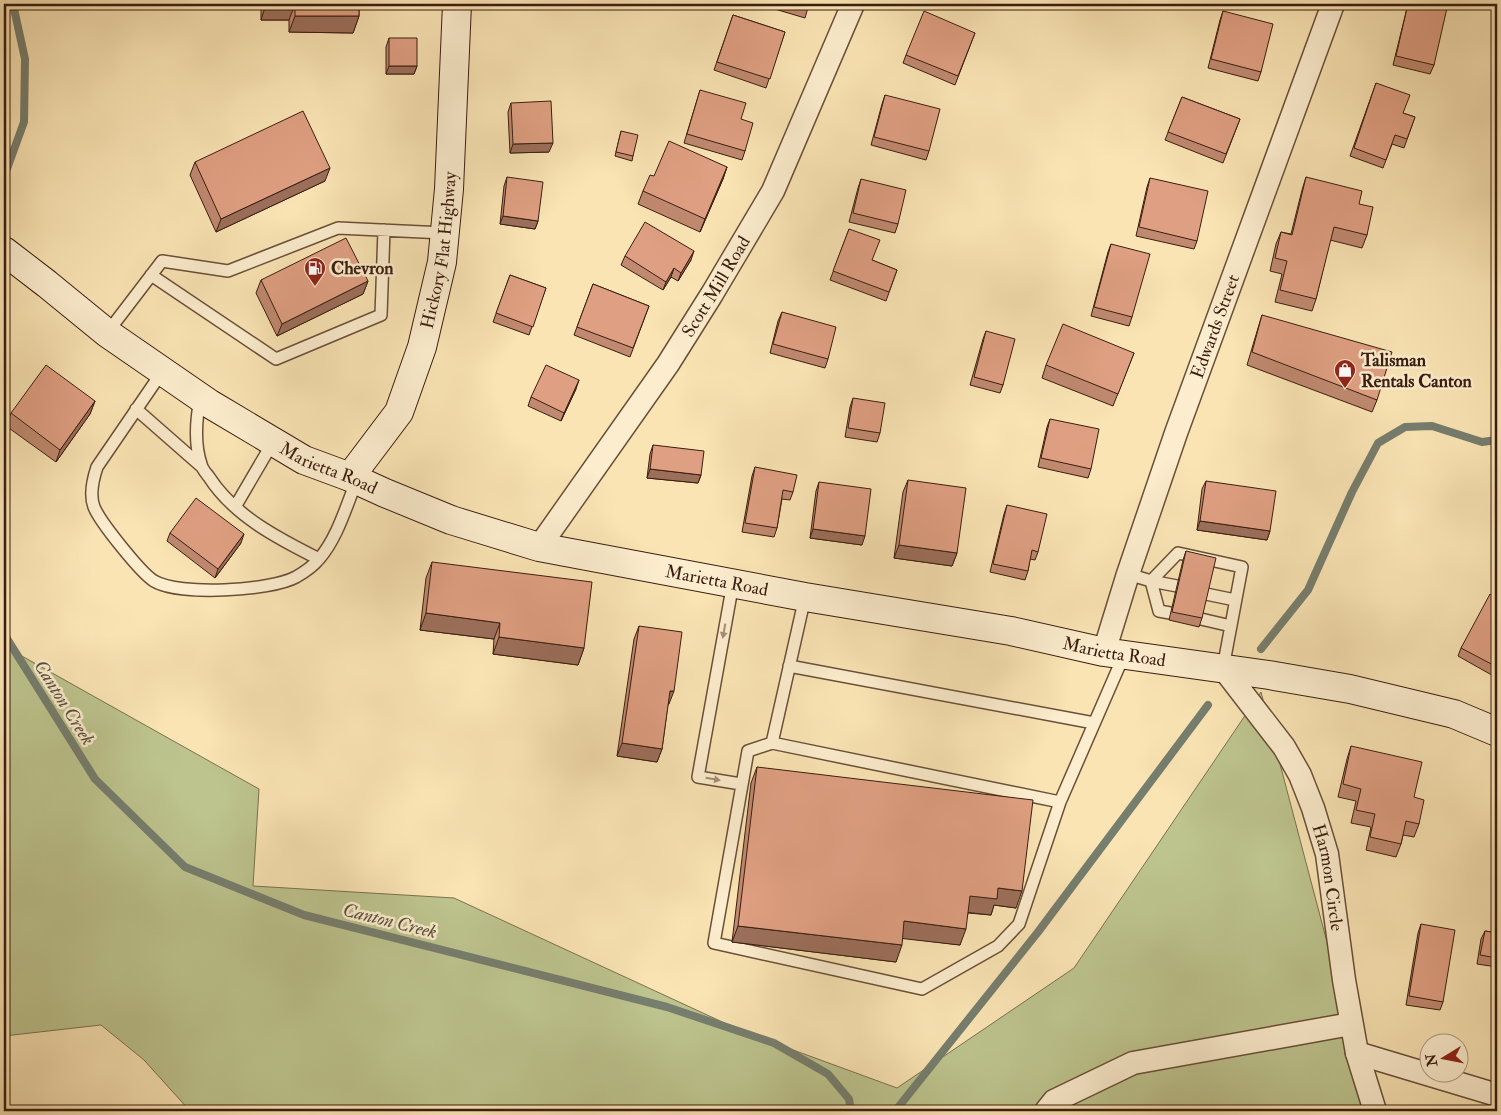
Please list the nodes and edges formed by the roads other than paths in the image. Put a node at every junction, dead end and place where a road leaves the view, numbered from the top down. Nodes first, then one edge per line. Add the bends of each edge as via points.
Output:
1 (457, 4) edge
2 (853, 4) edge
3 (1333, 4) edge
4 (384, 230) junction
5 (444, 233) junction
6 (4, 251) edge
7 (150, 275) junction
8 (106, 333) junction
9 (162, 372) junction
10 (200, 397) junction
11 (136, 409) junction
12 (273, 442) junction
13 (201, 466) junction
14 (353, 478) junction
15 (235, 508) junction
16 (539, 547) junction
17 (319, 559) junction
18 (1128, 574) junction
19 (1151, 581) junction
20 (733, 583) junction
21 (1177, 586) edge
22 (1206, 594) edge
23 (805, 597) junction
24 (1235, 600) junction
25 (1170, 613) edge
26 (1201, 619) edge
27 (1231, 626) junction
28 (1114, 653) junction
29 (789, 666) junction
30 (1223, 668) junction
31 (1094, 723) junction
32 (1497, 732) edge
33 (772, 743) junction
34 (741, 784) junction
35 (1060, 802) junction
36 (1351, 1024) junction
37 (1356, 1053) junction
38 (1497, 1095) edge
39 (1046, 1111) edge
40 (1375, 1111) edge

1 - 5 street, Hickory Flat Highway
2 - 16 street, Scott Mill Road via 773,191 668,364
3 - 18 street, Edwards Street via 1176,433
4 - 5 lane
4 - 7 lane via 338,228 228,271 162,260
4 - 7 lane via 381,315 276,359
5 - 14 street, Hickory Flat Highway via 442,262 422,348 399,412
6 - 8 street, Marietta Road
7 - 8 lane
8 - 9 street, Marietta Road
9 - 10 street, Marietta Road
9 - 11 lane
10 - 12 street, Marietta Road
10 - 13 lane via 196,420
11 - 13 lane
11 - 17 lane via 97,467 92,484 94,507 135,564 154,581 180,589 267,586 295,578
12 - 14 street, Marietta Road via 304,460
12 - 15 lane
13 - 15 lane via 216,489
14 - 16 street, Marietta Road via 450,520
14 - 17 lane via 334,536
15 - 17 lane via 290,545
16 - 20 street, Marietta Road
18 - 19 lane
18 - 28 street, Edwards Street
19 - 21 lane
19 - 24 lane via 1178,553 1242,567
19 - 25 lane via 1159,611
20 - 23 street, Marietta Road
20 -> 34 lane via 698,777
22 - 24 lane
23 - 28 street, Marietta Road via 1012,631
23 - 29 lane
24 - 27 lane
26 - 27 lane
27 - 30 lane
28 - 30 street, Marietta Road
28 - 31 lane
29 - 31 lane
29 - 33 lane
30 - 32 street, Marietta Road via 1350,689 1454,714
30 - 36 street, Harmon Circle via 1284,747 1313,808 1327,854
31 - 35 lane
33 - 34 lane via 748,752
33 - 35 lane
34 - 35 lane via 714,943 922,989 998,946 1019,924
36 - 37 street, Harmon Circle
36 - 39 street via 1133,1063 1054,1101
37 - 38 street
37 - 40 street, Harmon Circle

